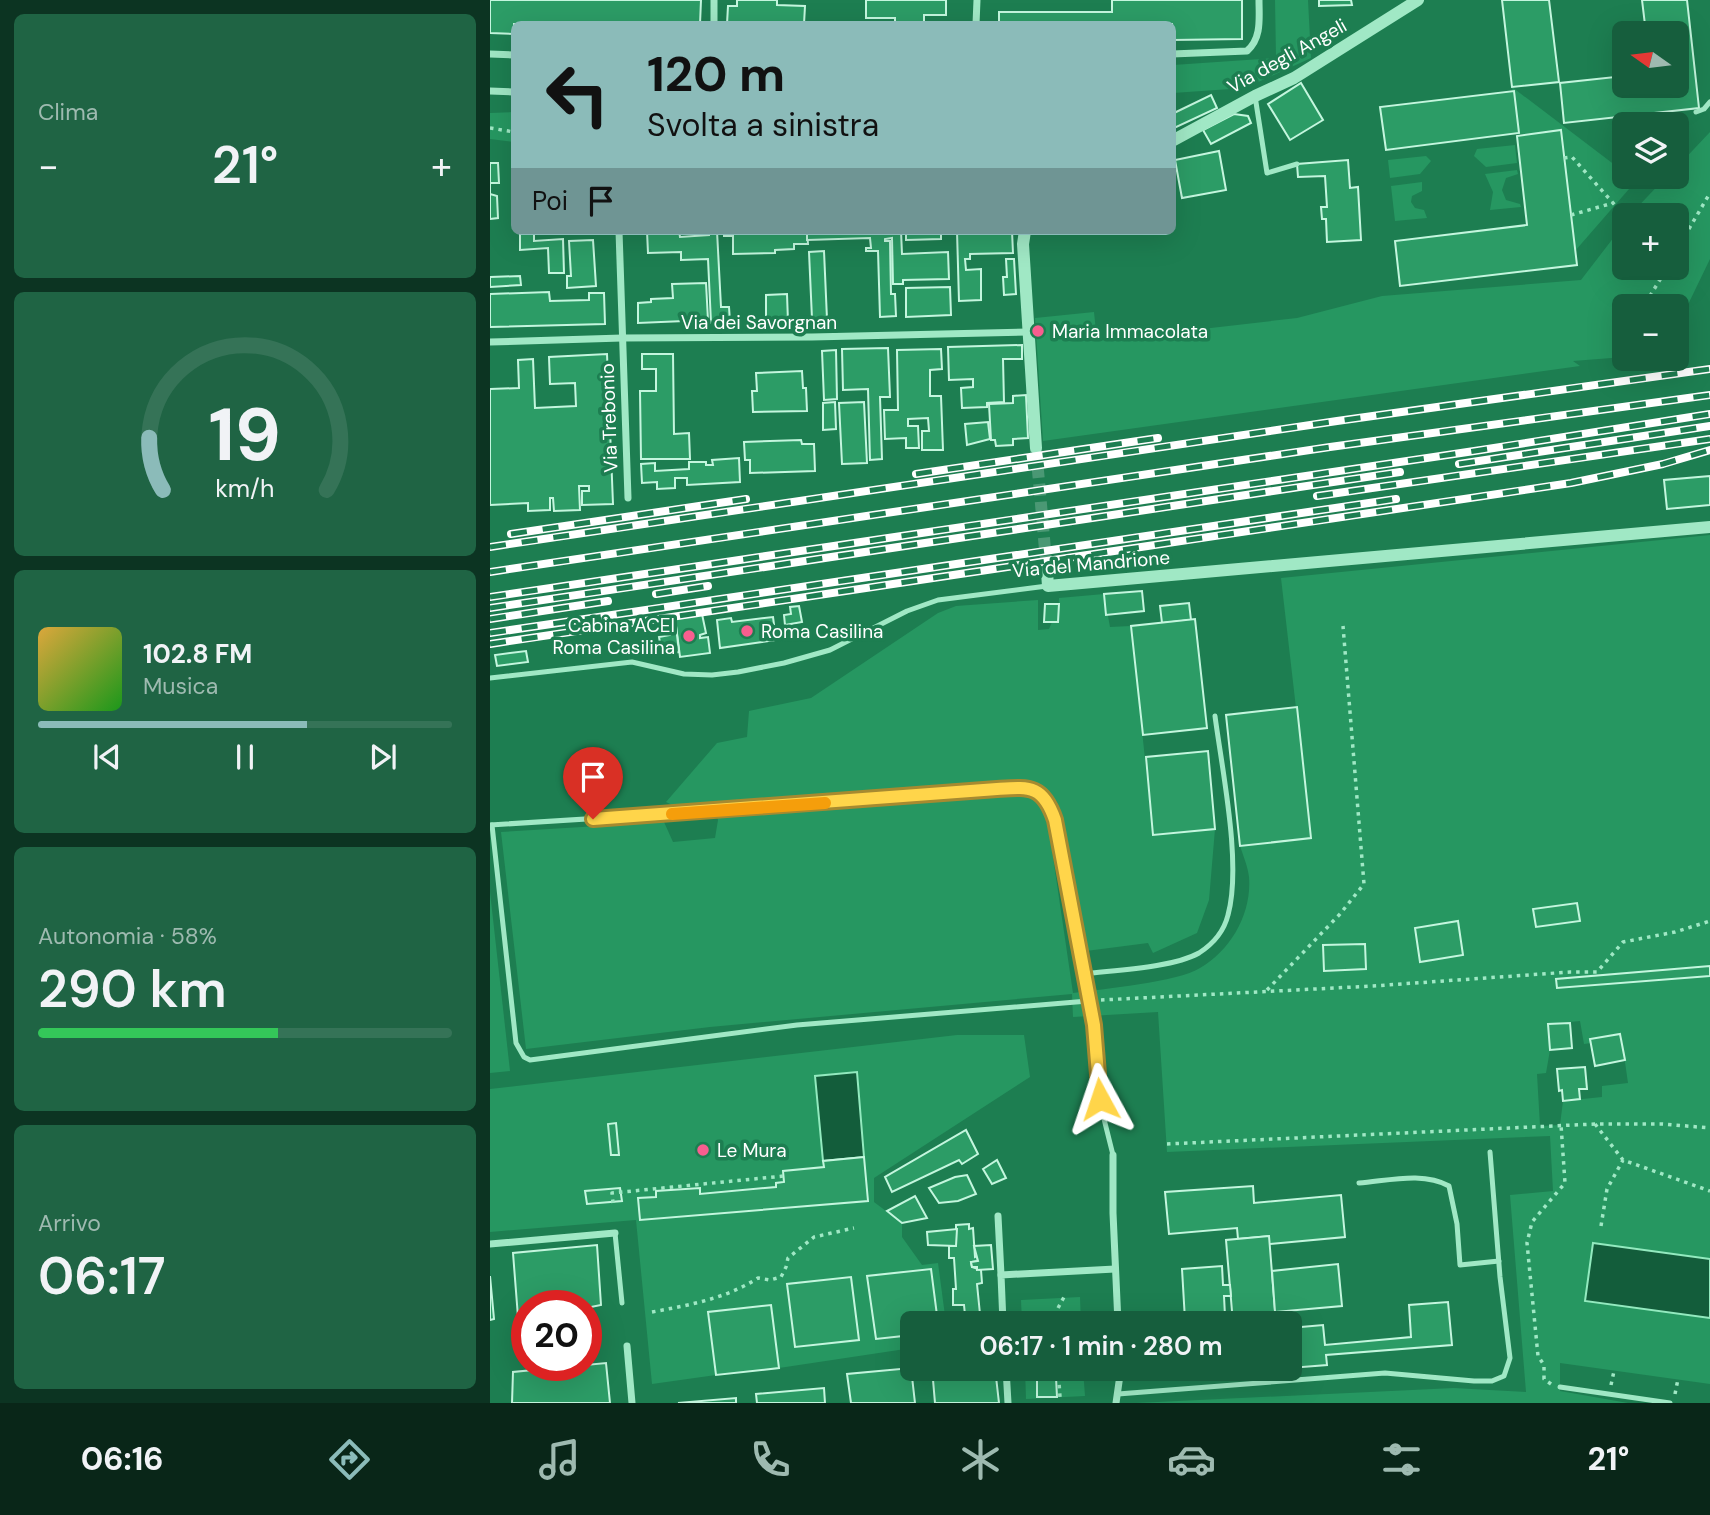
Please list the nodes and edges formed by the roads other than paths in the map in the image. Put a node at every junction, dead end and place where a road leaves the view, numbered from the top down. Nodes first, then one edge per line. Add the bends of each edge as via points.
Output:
1 (714, 0) edge
2 (976, 0) edge
3 (1259, 0) edge
4 (1418, 0) edge
5 (714, 21) edge
6 (976, 21) edge
7 (490, 54) edge
8 (1176, 54) edge
9 (511, 55) edge
10 (490, 91) edge
11 (511, 92) edge
12 (1255, 96) junction
13 (1710, 102) edge
14 (1696, 112) dead end
15 (1176, 139) edge
16 (1297, 164) dead end
17 (619, 235) edge
18 (1024, 235) edge
19 (1028, 332) junction
20 (621, 338) junction
21 (490, 342) edge
22 (1036, 448) tunnel mouth
23 (628, 498) dead end
24 (1710, 527) edge
25 (1047, 579) joint
26 (490, 678) edge
27 (1215, 716) dead end
28 (491, 825) edge
29 (1083, 974) junction
30 (1088, 1001) junction
31 (1490, 1152) dead end
32 (1113, 1155) joint
33 (1359, 1183) dead end
34 (998, 1216) dead end
35 (615, 1233) joint
36 (490, 1244) edge
37 (1499, 1261) junction
38 (1115, 1269) junction
39 (1001, 1275) junction
40 (622, 1303) dead end
41 (1002, 1311) edge
42 (1117, 1311) edge
43 (627, 1346) dead end
44 (1007, 1381) edge
45 (1120, 1381) edge
46 (1560, 1387) road end
47 (1118, 1394) junction
48 (632, 1403) edge
49 (1008, 1403) edge
50 (1116, 1403) edge
51 (1670, 1403) edge

1 - 5 street
2 - 6 street
3 - 8 street via 1259,30 1247,51
4 - 12 street, Via degli Angeli via 1294,78
7 - 9 street
10 - 11 street
12 - 15 street, Via degli Angeli
12 - 16 lane via 1267,173
13 - 14 lane
17 - 20 street, Via Trebonio
18 - 19 street
19 - 20 street, Via dei Savorgnan
19 - 22 street
20 - 21 street, Via dei Savorgnan
20 - 23 street, Via Trebonio
24 - 25 street, Via del Mandrione
25 - 26 lane, Via del Mandrione via 938,600 817,654 726,674 684,674 632,662
27 - 29 lane via 1231,849 1230,905 1223,929 1208,946 1186,959
28 - 29 lane via 1036,790 1048,802 1055,820
28 - 30 lane via 516,1043 530,1060 797,1025
29 - 30 lane
30 - 32 lane via 1101,1107
31 - 37 lane
32 - 38 street
33 - 37 lane via 1437,1179 1448,1186 1453,1201 1460,1265
34 - 39 street
35 - 36 street
35 - 40 lane
37 - 47 lane via 1510,1359 1504,1376 1492,1381 1385,1373
38 - 39 street
38 - 42 street
39 - 41 street
43 - 48 street
44 - 49 street
45 - 47 street
46 - 51 lane
47 - 50 street

